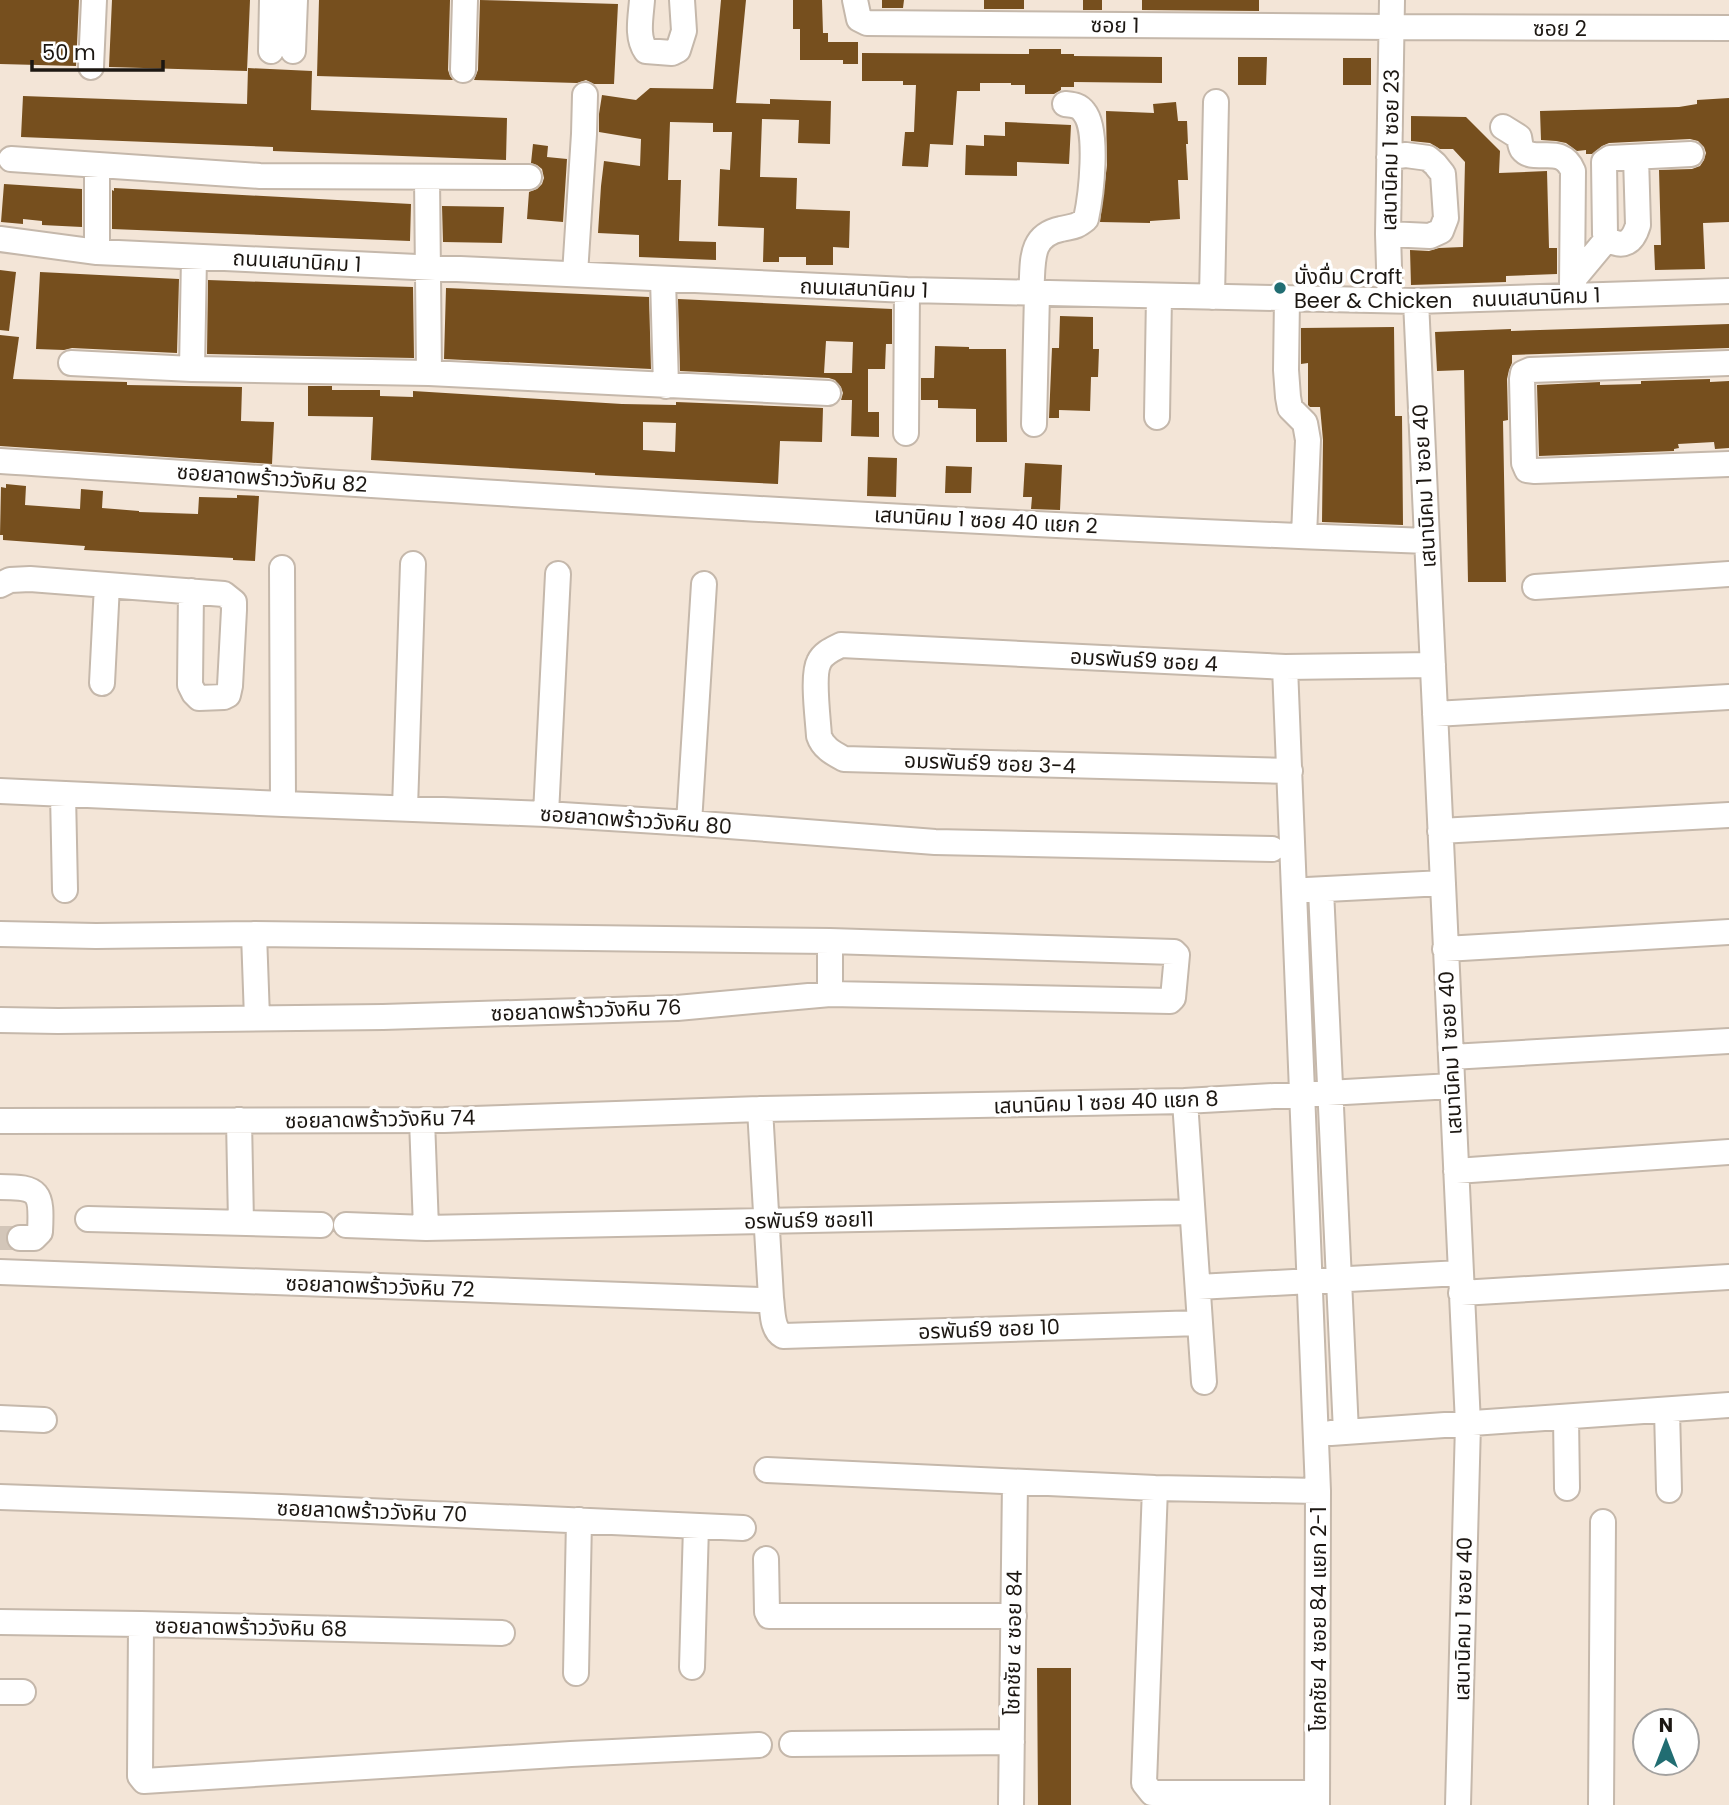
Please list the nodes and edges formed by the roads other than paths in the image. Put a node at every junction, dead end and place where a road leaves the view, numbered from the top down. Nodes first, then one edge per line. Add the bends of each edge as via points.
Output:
1 (94, 0) edge
2 (272, 0) edge
3 (295, 0) edge
4 (465, 0) edge
5 (642, 0) edge
6 (682, 0) edge
7 (855, 0) edge
8 (1392, 0) edge
9 (1392, 27) junction
10 (1729, 28) edge
11 (91, 67) dead end
12 (463, 70) dead end
13 (585, 95) dead end
14 (1216, 102) dead end
15 (1065, 104) dead end
16 (1503, 127) dead end
17 (1691, 154) dead end
18 (1389, 157) junction
19 (1636, 158) junction
20 (11, 159) dead end
21 (97, 165) junction
22 (427, 177) junction
23 (529, 177) dead end
24 (1388, 234) junction
25 (0, 239) edge
26 (1607, 239) junction
27 (97, 252) junction
28 (194, 257) junction
29 (428, 268) junction
30 (575, 274) junction
31 (663, 279) junction
32 (1572, 288) junction
33 (907, 290) junction
34 (1729, 291) edge
35 (1034, 293) junction
36 (1159, 296) junction
37 (1212, 296) junction
38 (1287, 298) junction
39 (1390, 300) junction
40 (1416, 301) junction
41 (71, 363) dead end
42 (1729, 363) edge
43 (192, 369) junction
44 (429, 373) junction
45 (666, 386) junction
46 (828, 393) dead end
47 (1157, 417) dead end
48 (1034, 424) dead end
49 (906, 433) dead end
50 (0, 461) edge
51 (1729, 464) edge
52 (545, 496) joint
53 (1304, 536) junction
54 (1427, 541) junction
55 (413, 564) dead end
56 (282, 568) dead end
57 (558, 574) dead end
58 (1729, 574) edge
59 (704, 584) dead end
60 (0, 585) edge
61 (107, 585) junction
62 (1535, 587) dead end
63 (191, 591) dead end
64 (855, 646) joint
65 (1433, 665) junction
66 (1285, 667) junction
67 (102, 683) dead end
68 (1729, 697) edge
69 (1435, 714) junction
70 (1290, 771) junction
71 (0, 791) edge
72 (64, 794) junction
73 (283, 804) junction
74 (405, 808) junction
75 (546, 814) junction
76 (1729, 815) edge
77 (689, 823) junction
78 (1440, 831) junction
79 (1272, 849) dead end
80 (1443, 883) junction
81 (65, 890) dead end
82 (1321, 890) junction
83 (1294, 891) junction
84 (1729, 932) edge
85 (0, 934) edge
86 (254, 934) junction
87 (830, 941) junction
88 (1445, 949) junction
89 (830, 994) junction
90 (257, 1018) junction
91 (0, 1020) edge
92 (1729, 1041) edge
93 (1451, 1057) junction
94 (1452, 1086) junction
95 (1330, 1092) junction
96 (1302, 1094) junction
97 (1185, 1101) junction
98 (760, 1109) junction
99 (239, 1120) junction
100 (422, 1120) junction
101 (0, 1121) edge
102 (1729, 1152) edge
103 (1456, 1171) junction
104 (0, 1187) edge
105 (1192, 1212) junction
106 (88, 1219) dead end
107 (768, 1221) junction
108 (241, 1223) junction
109 (321, 1225) dead end
110 (346, 1225) dead end
111 (426, 1228) junction
112 (20, 1238) tunnel mouth
113 (0, 1272) edge
114 (1729, 1277) edge
115 (1339, 1279) junction
116 (1310, 1281) junction
117 (1461, 1283) junction
118 (1198, 1287) junction
119 (760, 1300) dead end
120 (1200, 1323) junction
121 (1204, 1382) dead end
122 (1729, 1405) edge
123 (1667, 1410) junction
124 (1566, 1417) junction
125 (0, 1418) edge
126 (44, 1420) dead end
127 (1468, 1424) junction
128 (1346, 1432) junction
129 (1316, 1434) junction
130 (767, 1470) dead end
131 (1015, 1482) junction
132 (1155, 1488) junction
133 (1567, 1488) dead end
134 (1669, 1490) dead end
135 (1318, 1491) junction
136 (0, 1497) edge
137 (579, 1520) junction
138 (1603, 1522) dead end
139 (696, 1526) junction
140 (743, 1528) dead end
141 (766, 1559) dead end
142 (1014, 1616) junction
143 (0, 1622) edge
144 (141, 1624) junction
145 (502, 1633) dead end
146 (692, 1667) dead end
147 (576, 1672) dead end
148 (1012, 1742) junction
149 (792, 1744) dead end
150 (759, 1745) dead end
151 (1317, 1799) edge
152 (1216, 1800) edge
153 (1011, 1805) edge
154 (1458, 1805) edge
155 (1601, 1805) edge

1 - 11 street
2 - 3 street via 282,51
4 - 12 street
5 - 6 street via 642,45 646,51 672,53 678,50 684,31
7 - 9 street, ซอย 1 via 859,19 867,23
8 - 9 street, เสนานิคม 1 ซอย 23
9 - 10 street, ซอย 2
9 - 18 street, เสนานิคม 1 ซอย 23
13 - 30 street
14 - 37 street
15 - 35 street via 1077,105 1086,114 1093,134 1090,201 1086,219 1075,228 1045,235 1035,245
16 - 32 street via 1519,137 1529,154 1559,156 1573,172
17 - 19 street
18 - 24 street, เสนานิคม 1 ซอย 23
18 - 24 street via 1428,158 1435,164 1443,174 1446,218 1441,231 1430,236
19 - 26 street via 1635,234 1627,242
19 - 26 street via 1604,162
20 - 21 street
21 - 22 street via 260,176
21 - 27 street
22 - 23 street
22 - 29 street
24 - 39 street, เสนานิคม 1 ซอย 23
25 - 27 street, ถนนเสนานิคม 1
26 - 32 street
27 - 28 street, ถนนเสนานิคม 1
28 - 29 street, ถนนเสนานิคม 1
28 - 43 street
29 - 30 street, ถนนเสนานิคม 1
29 - 44 street
30 - 31 street, ถนนเสนานิคม 1
31 - 33 street, ถนนเสนานิคม 1
31 - 45 street
32 - 34 street, ถนนเสนานิคม 1
32 - 40 street, ถนนเสนานิคม 1
33 - 35 street, ถนนเสนานิคม 1
33 - 49 street
35 - 36 street, ถนนเสนานิคม 1
35 - 48 street
36 - 37 street, ถนนเสนานิคม 1
36 - 47 street
37 - 38 street, ถนนเสนานิคม 1
38 - 39 street, ถนนเสนานิคม 1
38 - 53 street via 1288,397 1290,408 1305,423 1308,440
39 - 40 street, ถนนเสนานิคม 1
40 - 54 street, เสนานิคม 1 ซอย 40
41 - 43 street
42 - 51 street via 1530,370 1522,379 1527,470
43 - 44 street
44 - 45 street
45 - 46 street
50 - 52 street, ซอยลาดพร้าววังหิน 82
52 - 53 street, เสนานิคม 1 ซอย 40 แยก 2
53 - 54 street, เสนานิคม 1 ซอย 40 แยก 2
54 - 65 street, เสนานิคม 1 ซอย 40
55 - 74 street
56 - 73 street
57 - 75 street
58 - 62 street
59 - 77 street
60 - 61 street via 30,579
61 - 63 street
61 - 67 street
64 - 66 street, อมรพันธ์9 ซอย 4
64 - 70 street, อมรพันธ์9 ซอย 3-4 via 841,645 829,651 819,660 816,672 821,744 844,759
65 - 66 street, อมรพันธ์9 ซอย 4
65 - 69 street, เสนานิคม 1 ซอย 40
66 - 70 street, โชคชัย 4 ซอย 84 แยก 2-1
68 - 69 street
69 - 78 street, เสนานิคม 1 ซอย 40
70 - 83 street, โชคชัย 4 ซอย 84 แยก 2-1
71 - 72 street, ซอยลาดพร้าววังหิน 80
72 - 73 street, ซอยลาดพร้าววังหิน 80
72 - 81 street
73 - 74 street, ซอยลาดพร้าววังหิน 80
74 - 75 street, ซอยลาดพร้าววังหิน 80
75 - 77 street, ซอยลาดพร้าววังหิน 80
76 - 78 street
77 - 79 street, ซอยลาดพร้าววังหิน 80 via 935,842
78 - 80 street, เสนานิคม 1 ซอย 40
80 - 82 street
80 - 88 street, เสนานิคม 1 ซอย 40
82 - 83 street
82 - 95 street
83 - 96 street, โชคชัย 4 ซอย 84 แยก 2-1
84 - 88 street
85 - 86 street
86 - 87 street
86 - 90 street
87 - 89 street
87 - 89 street, ซอยลาดพร้าววังหิน 76 via 1176,953 1172,1000
88 - 93 street, เสนานิคม 1 ซอย 40
89 - 90 street, ซอยลาดพร้าววังหิน 76 via 677,1007
90 - 91 street, ซอยลาดพร้าววังหิน 76
92 - 93 street
93 - 94 street, เสนานิคม 1 ซอย 40
94 - 95 street, เสนานิคม 1 ซอย 40 แยก 8
94 - 103 street, เสนานิคม 1 ซอย 40
95 - 96 street, เสนานิคม 1 ซอย 40 แยก 8
95 - 115 street
96 - 97 street, เสนานิคม 1 ซอย 40 แยก 8
96 - 116 street, โชคชัย 4 ซอย 84 แยก 2-1
97 - 98 street, เสนานิคม 1 ซอย 40 แยก 8
97 - 105 street
98 - 100 street, ซอยลาดพร้าววังหิน 74
98 - 107 street
99 - 100 street, ซอยลาดพร้าววังหิน 74
99 - 101 street, ซอยลาดพร้าววังหิน 74
99 - 108 street
100 - 111 street
102 - 103 street
103 - 117 street, เสนานิคม 1 ซอย 40
104 - 112 street via 26,1188 40,1200 40,1232 34,1238
105 - 107 street, อรพันธ์9 ซอย11
105 - 118 street
106 - 108 street
107 - 111 street, อรพันธ์9 ซอย11
107 - 120 street, อรพันธ์9 ซอย 10 via 771,1298 775,1327 783,1335
108 - 109 street
110 - 111 street, อรพันธ์9 ซอย11
113 - 119 street, ซอยลาดพร้าววังหิน 72
114 - 117 street
115 - 116 street
115 - 117 street
115 - 128 street
116 - 118 street
116 - 129 street, โชคชัย 4 ซอย 84 แยก 2-1
117 - 127 street, เสนานิคม 1 ซอย 40
118 - 120 street
120 - 121 street
122 - 123 street
123 - 124 street
123 - 134 street
124 - 127 street
124 - 133 street
125 - 126 street
127 - 128 street
127 - 154 street, เสนานิคม 1 ซอย 40
128 - 129 street
129 - 135 street, โชคชัย 4 ซอย 84 แยก 2-1
130 - 131 street
131 - 132 street
131 - 142 street, โชคชัย ๔ ซอย 84
132 - 135 street
132 - 152 street via 1144,1783 1152,1794
135 - 151 street, โชคชัย 4 ซอย 84 แยก 2-1
136 - 137 street, ซอยลาดพร้าววังหิน 70
137 - 139 street, ซอยลาดพร้าววังหิน 70
137 - 147 street
138 - 155 street
139 - 140 street, ซอยลาดพร้าววังหิน 70
139 - 146 street
141 - 142 street via 769,1616
142 - 148 street, โชคชัย ๔ ซอย 84
143 - 144 street, ซอยลาดพร้าววังหิน 68
144 - 145 street, ซอยลาดพร้าววังหิน 68
144 - 150 street via 140,1776 144,1781
148 - 149 street
148 - 153 street, โชคชัย ๔ ซอย 84
151 - 152 street

